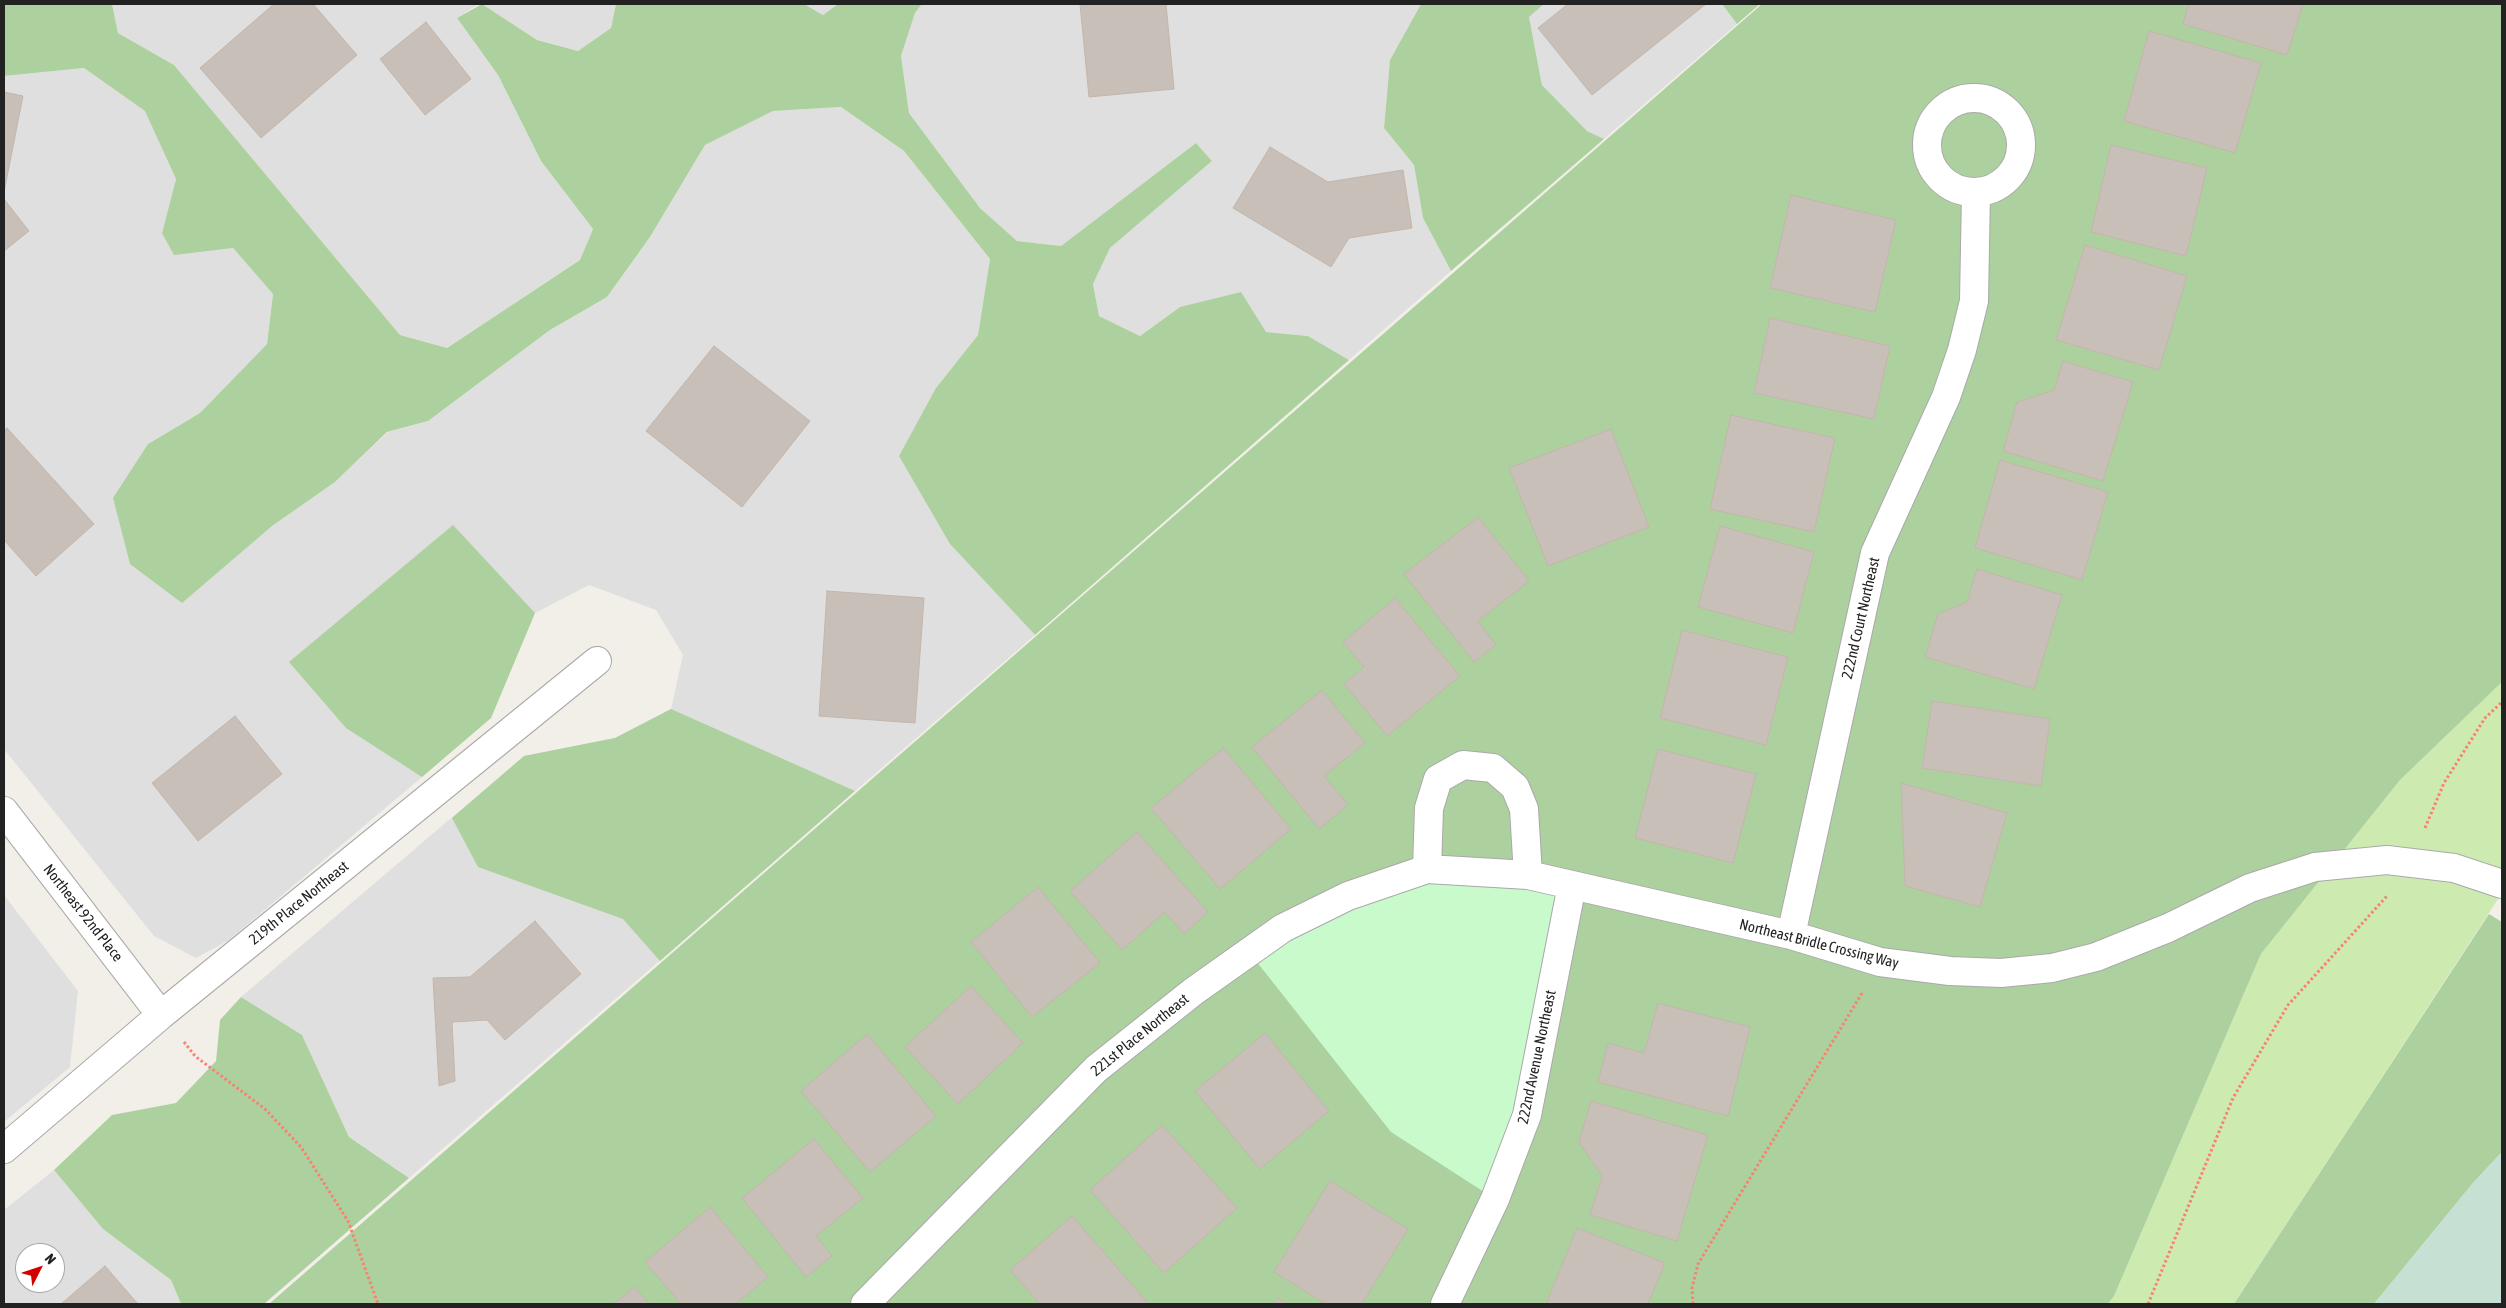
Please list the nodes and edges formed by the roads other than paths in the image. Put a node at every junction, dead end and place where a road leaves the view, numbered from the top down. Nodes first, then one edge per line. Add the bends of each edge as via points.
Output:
1 (1976, 193) dead end
2 (597, 660) dead end
3 (4, 811) edge
4 (1427, 869) junction
5 (1478, 871) joint
6 (1528, 875) junction
7 (2502, 884) edge
8 (1572, 885) junction
9 (1791, 935) junction
10 (162, 1015) junction
11 (4, 1149) edge
12 (865, 1304) edge
13 (1445, 1304) edge

1 - 9 street, 222nd Court Northeast via 1974,301 1962,350 1946,397 1875,553
2 - 10 street, 219th Place Northeast
3 - 10 street, Northeast 92nd Place
4 - 5 street, 221st Place Northeast
4 - 6 street via 1429,808 1438,779 1463,766 1493,768 1515,787 1524,809
4 - 12 street, 221st Place Northeast via 1348,896 1284,928 1194,991 1096,1069
5 - 6 street, Northeast Bridle Crossing Way
6 - 8 street, Northeast Bridle Crossing Way
7 - 9 street, Northeast Bridle Crossing Way via 2454,868 2387,860 2315,867 2250,888 2168,928 2096,957 2052,968 2001,973 1950,972 1880,962
8 - 9 street, Northeast Bridle Crossing Way
8 - 13 street, 222nd Avenue Northeast via 1527,1115 1495,1200
10 - 11 street, 219th Place Northeast

